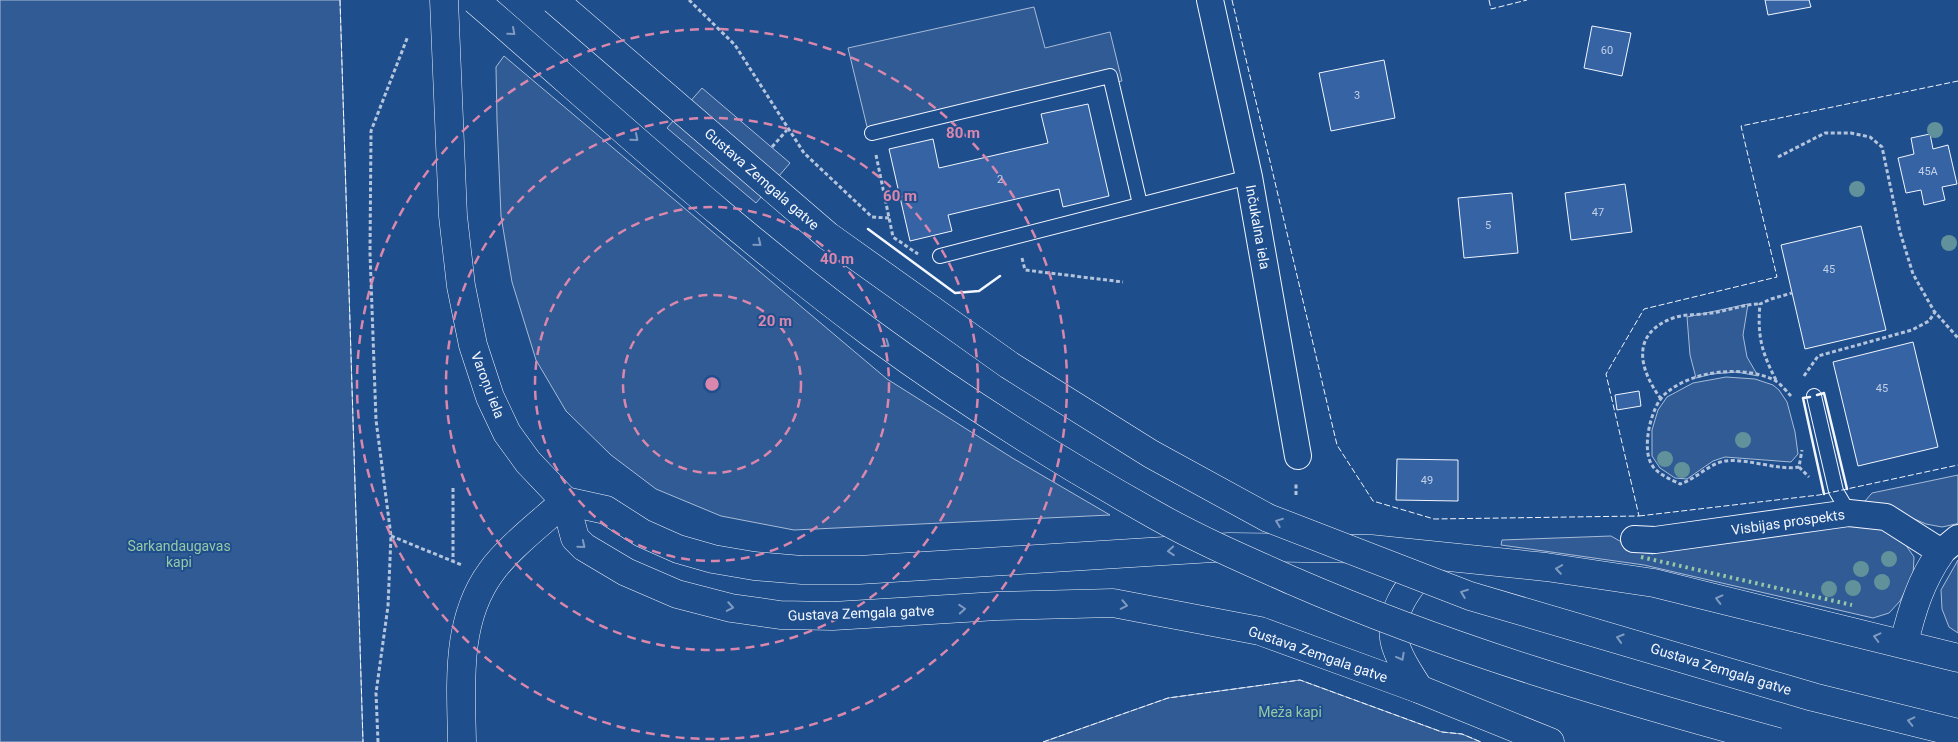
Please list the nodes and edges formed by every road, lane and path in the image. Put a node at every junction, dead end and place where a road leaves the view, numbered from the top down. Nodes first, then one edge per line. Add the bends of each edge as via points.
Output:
1 (444, 0) edge
2 (474, 0) edge
3 (554, 0) edge
4 (689, 0) edge
5 (1210, 0) edge
6 (408, 36) dead end
7 (787, 130) junction
8 (872, 134) joint
9 (772, 147) dead end
10 (1778, 157) dead end
11 (1249, 178) junction
12 (1140, 204) junction
13 (889, 218) junction
14 (1017, 236) junction
15 (940, 256) joint
16 (1123, 282) dead end
17 (1792, 293) dead end
18 (1760, 304) junction
19 (1936, 312) junction
20 (1958, 338) edge
21 (1803, 377) dead end
22 (1776, 381) junction
23 (1799, 393) dead end
24 (1791, 396) junction
25 (1814, 396) dead end
26 (1661, 399) junction
27 (1792, 403) dead end
28 (1802, 448) dead end
29 (1298, 456) dead end
30 (453, 488) dead end
31 (565, 501) junction
32 (1849, 514) junction
33 (391, 536) junction
34 (1634, 539) dead end
35 (1950, 545) edge
36 (1437, 554) junction
37 (454, 560) junction
38 (486, 579) junction
39 (1904, 643) junction
40 (1958, 658) edge
41 (1419, 689) junction
42 (1958, 733) edge
43 (378, 742) edge
44 (462, 742) edge
45 (1550, 742) edge
46 (1778, 742) edge

1 - 31 street, Varoņu iela via 454,216 461,286 473,346 490,397 507,433 528,462
2 -> 46 street, bridge via 727,218 871,333 991,418 1157,516 1310,589 1449,643 1547,676
42 -> 3 street, Gustava Zemgala gatve, bridge via 1813,697 1470,596 1268,518 1152,454 1009,365 828,236
4 - 7 path via 735,45
5 - 11 street, Inčukalna iela
6 - 33 path via 371,131 370,253 376,420
7 - 9 path
7 - 13 path via 804,153 872,217
8 - 12 lane via 1110,76
8 - 13 path
10 - 19 path via 1825,134 1851,133 1870,137 1882,147 1912,274
11 - 12 lane
11 - 29 street, Inčukalna iela
12 - 14 lane
13 - 15 path via 893,237 921,256
14 - 15 lane
14 - 16 path via 1025,270
17 - 18 path
18 - 22 path via 1758,336
18 - 26 path via 1675,317 1657,326 1647,338 1642,352 1644,373
19 - 20 path
19 - 21 path via 1929,321 1912,330 1818,356
22 - 24 path
22 - 26 path via 1737,372 1712,374 1685,382
23 - 24 path
24 - 27 path
25 - 32 lane via 1836,491
26 - 28 path via 1648,430 1647,448 1652,466 1680,484 1724,461 1799,467
30 - 37 path
36 -> 31 street via 1371,548 1229,547 878,569 802,570 704,557 642,533 606,510
31 - 38 street
31 -> 41 street, Gustava Zemgala gatve via 575,538 584,547 652,584 721,606 780,615 833,616 1113,603 1260,631
32 - 34 street, Visbijas prospekts via 1655,540
32 - 35 street, Visbijas prospekts via 1886,517
33 - 37 path
33 - 43 path via 388,606 376,693
35 - 39 street via 1930,568 1914,602
39 -> 36 street via 1654,583
36 -> 41 street via 1410,585 1396,610 1394,632 1397,650
37 - 38 path
38 - 44 street via 470,612 464,639
39 - 40 street
41 - 45 street, Gustava Zemgala gatve

